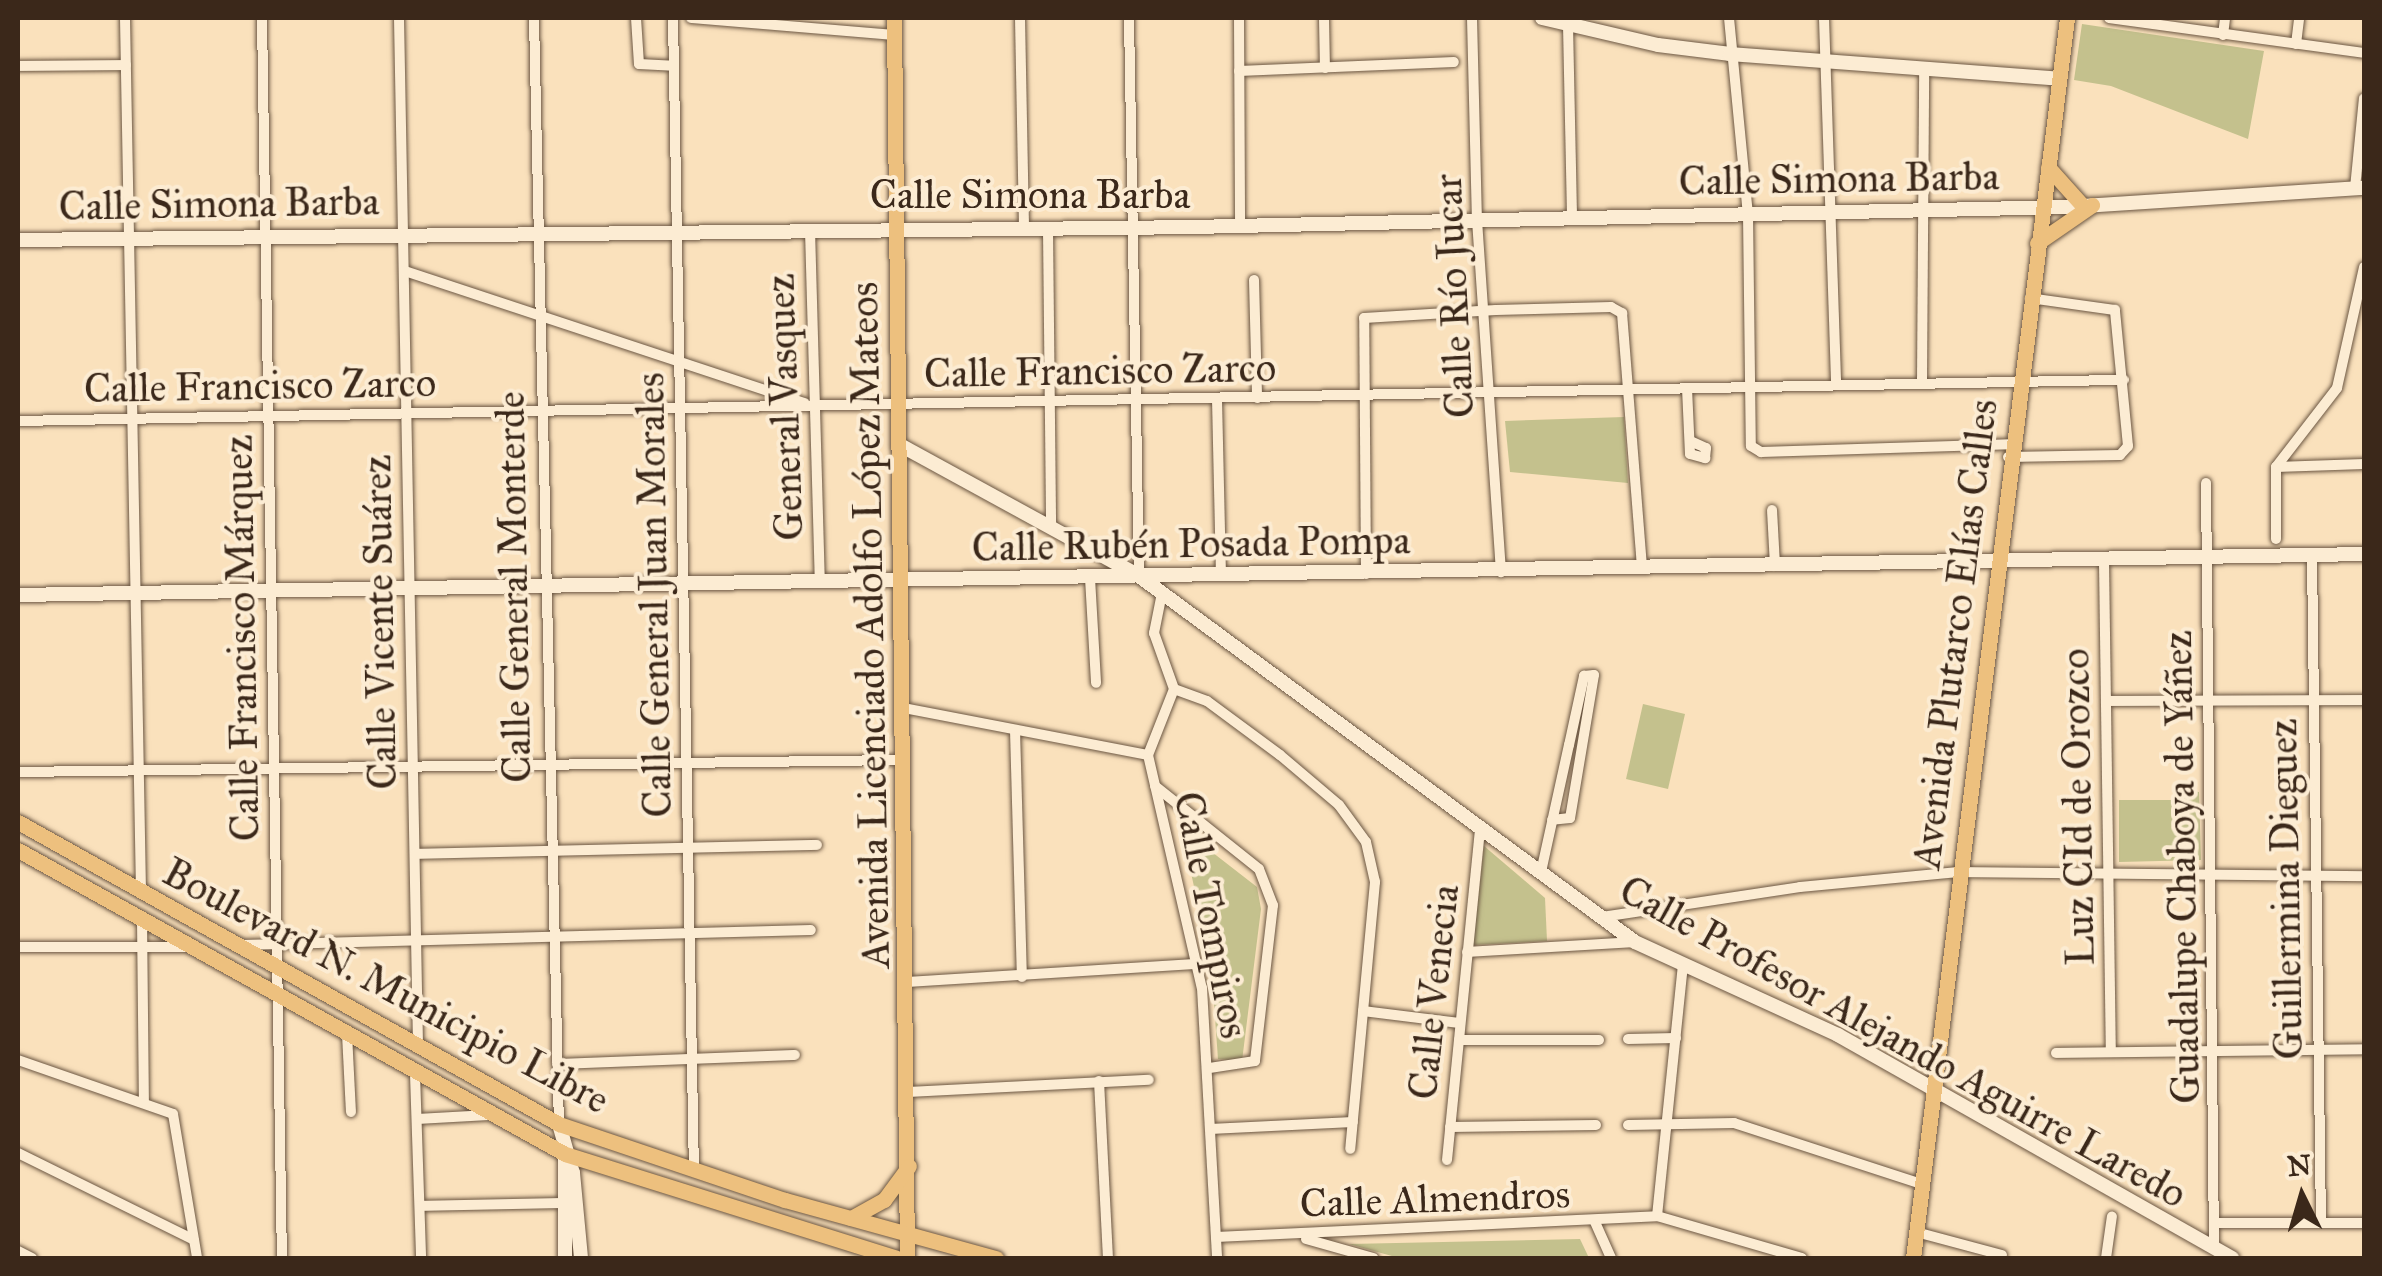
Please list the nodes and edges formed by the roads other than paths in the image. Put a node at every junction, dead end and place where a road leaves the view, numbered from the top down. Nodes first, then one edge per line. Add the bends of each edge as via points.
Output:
1 (125, 18) edge
2 (262, 18) edge
3 (399, 18) edge
4 (534, 18) edge
5 (636, 18) edge
6 (673, 18) edge
7 (691, 18) edge
8 (894, 18) edge
9 (1020, 18) edge
10 (1130, 18) edge
11 (1239, 18) edge
12 (1324, 18) edge
13 (1472, 18) edge
14 (1542, 18) edge
15 (1729, 18) edge
16 (1824, 18) edge
17 (2067, 18) edge
18 (2109, 18) edge
19 (2225, 18) edge
20 (2300, 18) edge
21 (2149, 21) edge
22 (1568, 25) junction
23 (2223, 35) junction
24 (894, 36) junction
25 (2296, 44) junction
26 (2364, 53) edge
27 (1730, 54) junction
28 (1454, 62) dead end
29 (1826, 62) junction
30 (126, 65) junction
31 (18, 66) edge
32 (674, 66) junction
33 (1325, 68) junction
34 (1924, 69) junction
35 (1239, 71) junction
36 (2059, 79) junction
37 (2364, 98) edge
38 (2048, 167) junction
39 (2360, 188) edge
40 (2087, 206) junction
41 (2042, 207) junction
42 (1924, 210) junction
43 (1836, 212) junction
44 (1748, 214) junction
45 (1572, 218) junction
46 (1478, 220) junction
47 (1240, 226) junction
48 (1134, 228) junction
49 (897, 229) junction
50 (1024, 229) junction
51 (1048, 229) junction
52 (677, 230) junction
53 (810, 230) junction
54 (540, 232) junction
55 (403, 233) junction
56 (266, 236) junction
57 (130, 238) junction
58 (18, 240) edge
59 (2037, 243) junction
60 (2364, 266) edge
61 (404, 271) junction
62 (1254, 280) dead end
63 (2030, 298) junction
64 (1483, 310) junction
65 (540, 316) junction
66 (680, 359) junction
67 (2124, 380) junction
68 (1922, 382) junction
69 (2019, 382) junction
70 (1836, 384) junction
71 (1748, 386) junction
72 (1687, 388) junction
73 (1630, 389) junction
74 (1489, 396) junction
75 (1363, 397) junction
76 (1257, 398) junction
77 (1217, 400) junction
78 (1136, 401) junction
79 (1051, 403) junction
80 (900, 405) junction
81 (680, 406) junction
82 (816, 406) junction
83 (542, 410) junction
84 (407, 414) junction
85 (269, 416) junction
86 (132, 418) junction
87 (18, 421) edge
88 (1690, 441) dead end
89 (900, 445) junction
90 (2009, 450) junction
91 (2364, 464) edge
92 (2276, 467) junction
93 (2206, 484) dead end
94 (1772, 510) dead end
95 (1050, 528) junction
96 (2276, 539) dead end
97 (2364, 554) edge
98 (2312, 556) junction
99 (2207, 558) junction
100 (2104, 562) junction
101 (1995, 564) junction
102 (1776, 566) junction
103 (1642, 567) junction
104 (1501, 572) junction
105 (1366, 574) junction
106 (1140, 576) junction
107 (1221, 576) junction
108 (1090, 578) junction
109 (902, 580) junction
110 (820, 582) junction
111 (684, 585) junction
112 (547, 586) junction
113 (410, 588) junction
114 (272, 592) junction
115 (135, 593) junction
116 (1162, 594) junction
117 (18, 596) edge
118 (1096, 682) dead end
119 (1174, 689) junction
120 (2106, 700) junction
121 (2314, 700) junction
122 (2364, 700) edge
123 (2211, 701) junction
124 (904, 708) junction
125 (1015, 730) junction
126 (1568, 745) junction
127 (1584, 748) junction
128 (1148, 755) junction
129 (904, 760) junction
130 (687, 763) junction
131 (550, 764) junction
132 (413, 766) junction
133 (274, 768) junction
134 (139, 770) junction
135 (18, 772) edge
136 (1154, 786) junction
137 (1552, 820) junction
138 (18, 822) edge
139 (1480, 829) junction
140 (817, 845) dead end
141 (688, 848) junction
142 (18, 850) edge
143 (552, 851) junction
144 (415, 854) junction
145 (1541, 872) junction
146 (1958, 872) junction
147 (2109, 874) junction
148 (2213, 874) junction
149 (2317, 875) junction
150 (2364, 876) edge
151 (141, 893) junction
152 (1602, 917) junction
153 (142, 919) junction
154 (811, 930) dead end
155 (689, 934) junction
156 (554, 937) junction
157 (416, 941) junction
158 (1635, 942) junction
159 (276, 944) junction
160 (237, 946) junction
161 (192, 947) junction
162 (18, 948) edge
163 (143, 948) junction
164 (1467, 952) junction
165 (1197, 964) junction
166 (1684, 966) junction
167 (278, 968) junction
168 (1022, 976) junction
169 (908, 982) junction
170 (278, 994) junction
171 (1363, 1011) junction
172 (1460, 1024) junction
173 (347, 1034) junction
174 (1676, 1038) junction
175 (1628, 1039) dead end
176 (1458, 1040) junction
177 (1600, 1040) dead end
178 (418, 1046) junction
179 (2364, 1049) edge
180 (2318, 1050) junction
181 (2056, 1052) dead end
182 (2111, 1052) junction
183 (2216, 1052) junction
184 (795, 1055) dead end
185 (692, 1059) junction
186 (18, 1060) edge
187 (557, 1064) junction
188 (1210, 1068) junction
189 (415, 1074) junction
190 (1149, 1080) dead end
191 (1099, 1082) junction
192 (908, 1092) junction
193 (1933, 1092) junction
194 (144, 1102) junction
195 (351, 1112) dead end
196 (489, 1115) junction
197 (416, 1120) junction
198 (1665, 1121) junction
199 (1353, 1122) junction
200 (559, 1124) junction
201 (1596, 1125) dead end
202 (1628, 1125) dead end
203 (1450, 1127) junction
204 (1210, 1129) junction
205 (1350, 1149) dead end
206 (18, 1152) edge
207 (565, 1154) junction
208 (1447, 1160) dead end
209 (909, 1166) junction
210 (694, 1171) junction
211 (1922, 1184) junction
212 (785, 1200) junction
213 (570, 1203) junction
214 (420, 1206) junction
215 (1657, 1216) junction
216 (2112, 1216) dead end
217 (850, 1218) junction
218 (774, 1220) junction
219 (1595, 1222) junction
220 (2216, 1222) junction
221 (2321, 1222) junction
222 (2364, 1223) edge
223 (908, 1230) junction
224 (1916, 1232) junction
225 (1296, 1236) junction
226 (1216, 1237) junction
227 (194, 1240) junction
228 (2214, 1249) junction
229 (2002, 1255) dead end
230 (197, 1258) edge
231 (282, 1258) edge
232 (421, 1258) edge
233 (565, 1258) edge
234 (580, 1258) edge
235 (896, 1258) edge
236 (906, 1258) edge
237 (996, 1258) edge
238 (1108, 1258) edge
239 (1218, 1258) edge
240 (1373, 1258) edge
241 (1611, 1258) edge
242 (1802, 1258) edge
243 (1913, 1258) edge
244 (2106, 1258) edge
245 (2232, 1258) edge

1 - 30 street
2 - 56 street, Calle Francisco Márquez
3 - 55 street, Calle Vicente Suárez
4 - 54 street, Calle General Monterde
5 - 32 street via 639,64
6 - 32 street, Calle General Juan Morales
7 - 24 street
8 - 24 main road, Avenida Licenciado Adolfo López Mateos
9 - 50 street
10 - 48 street
11 - 35 street
12 - 33 street
13 - 46 street, Calle Río Jucar
14 - 22 street
15 - 27 street
16 - 29 street
17 - 36 main road, Avenida Plutarco Elías Calles
18 - 21 street
19 - 23 street
20 - 25 street
21 - 23 street
22 - 27 street
22 - 45 street
23 - 25 street
24 - 49 main road, Avenida Licenciado Adolfo López Mateos
25 - 26 street
27 - 29 street
27 - 44 street
28 - 33 street
29 - 34 street
29 - 43 street
30 - 31 street
30 - 57 street
32 - 52 street, Calle General Juan Morales
33 - 35 street
34 - 36 street
34 - 42 street
35 - 47 street
36 - 38 main road, Avenida Plutarco Elías Calles
37 - 39 street
38 - 40 main road
38 - 41 main road, Avenida Plutarco Elías Calles
39 - 40 street, Calle Simona Barba
40 - 41 street, Calle Simona Barba
40 - 59 main road
41 - 42 street, Calle Simona Barba
41 - 59 main road, Avenida Plutarco Elías Calles
42 - 43 street, Calle Simona Barba
42 - 68 street
43 - 44 street, Calle Simona Barba
43 - 70 street
44 - 45 street, Calle Simona Barba
44 - 71 street
45 - 46 street, Calle Simona Barba
46 - 47 street, Calle Simona Barba
46 - 64 street, Calle Río Jucar
47 - 48 street, Calle Simona Barba
48 - 51 street, Calle Simona Barba
48 - 78 street
49 - 50 street, Calle Simona Barba
49 - 53 street, Calle Simona Barba
49 - 80 main road, Avenida Licenciado Adolfo López Mateos
50 - 51 street, Calle Simona Barba
51 - 79 street
52 - 53 street, Calle Simona Barba
52 - 54 street, Calle Simona Barba
52 - 66 street, Calle General Juan Morales
53 - 82 street, General Vasquez
54 - 55 street, Calle Simona Barba
54 - 65 street, Calle General Monterde
55 - 56 street, Calle Simona Barba
55 - 61 street, Calle Vicente Suárez
56 - 57 street, Calle Simona Barba
56 - 85 street, Calle Francisco Márquez
57 - 58 street, Calle Simona Barba
57 - 86 street
59 - 63 main road, Avenida Plutarco Elías Calles
60 - 92 street via 2336,388
61 - 65 street
61 - 84 street, Calle Vicente Suárez
62 - 76 street
63 - 67 street via 2115,310
63 - 69 main road, Avenida Plutarco Elías Calles
64 - 73 street via 1620,310
64 - 74 street, Calle Río Jucar
64 - 75 street via 1366,316
65 - 66 street
65 - 83 street, Calle General Monterde
66 - 81 street, Calle General Juan Morales
66 - 82 street
67 - 69 street, Calle Francisco Zarco
67 - 90 street via 2125,454
68 - 69 street, Calle Francisco Zarco
68 - 70 street, Calle Francisco Zarco
69 - 90 main road, Avenida Plutarco Elías Calles
70 - 71 street, Calle Francisco Zarco
71 - 72 street, Calle Francisco Zarco
71 - 90 street via 1751,446 1761,452
72 - 73 street, Calle Francisco Zarco
72 - 88 street
73 - 74 street, Calle Francisco Zarco
73 - 103 street
74 - 75 street, Calle Francisco Zarco
74 - 104 street, Calle Río Jucar
75 - 76 street, Calle Francisco Zarco
75 - 105 street
76 - 77 street, Calle Francisco Zarco
77 - 78 street, Calle Francisco Zarco
77 - 107 street
78 - 79 street, Calle Francisco Zarco
78 - 106 street
79 - 80 street, Calle Francisco Zarco
79 - 95 street
80 - 82 street, Calle Francisco Zarco
80 - 89 main road, Avenida Licenciado Adolfo López Mateos
81 - 82 street, Calle Francisco Zarco
81 - 83 street, Calle Francisco Zarco
81 - 111 street, Calle General Juan Morales
82 - 110 street, General Vasquez
83 - 84 street, Calle Francisco Zarco
83 - 112 street, Calle General Monterde
84 - 85 street, Calle Francisco Zarco
84 - 113 street, Calle Vicente Suárez
85 - 86 street, Calle Francisco Zarco
85 - 114 street, Calle Francisco Márquez
86 - 87 street, Calle Francisco Zarco
86 - 115 street
89 - 95 street, Calle Profesor Alejando Aguirre Laredo
89 - 109 main road, Avenida Licenciado Adolfo López Mateos
90 - 101 main road, Avenida Plutarco Elías Calles
91 - 92 street
92 - 96 street
93 - 99 street, Guadalupe Chaboya de Yáñez
94 - 102 street
95 - 106 street, Calle Profesor Alejando Aguirre Laredo
97 - 98 street, Calle Rubén Posada Pompa
98 - 99 street, Calle Rubén Posada Pompa
98 - 121 street, Guillermina Dieguez
99 - 100 street, Calle Rubén Posada Pompa
99 - 123 street, Guadalupe Chaboya de Yáñez
100 - 101 street, Calle Rubén Posada Pompa
100 - 120 street, Luz CId de Orozco
101 - 102 street, Calle Rubén Posada Pompa
101 - 146 main road, Avenida Plutarco Elías Calles
102 - 103 street, Calle Rubén Posada Pompa
103 - 104 street, Calle Rubén Posada Pompa
104 - 105 street, Calle Rubén Posada Pompa
105 - 107 street, Calle Rubén Posada Pompa
106 - 107 street, Calle Rubén Posada Pompa
106 - 108 street, Calle Rubén Posada Pompa
106 - 116 street, Calle Profesor Alejando Aguirre Laredo
108 - 109 street, Calle Rubén Posada Pompa
108 - 118 street
109 - 110 street, Calle Rubén Posada Pompa
109 - 124 main road, Avenida Licenciado Adolfo López Mateos
110 - 111 street, Calle Rubén Posada Pompa
111 - 112 street, Calle Rubén Posada Pompa
111 - 130 street, Calle General Juan Morales
112 - 113 street, Calle Rubén Posada Pompa
112 - 131 street, Calle General Monterde
113 - 114 street, Calle Rubén Posada Pompa
113 - 132 street, Calle Vicente Suárez
114 - 115 street, Calle Rubén Posada Pompa
114 - 133 street, Calle Francisco Márquez
115 - 117 street, Calle Rubén Posada Pompa
115 - 134 street
116 - 119 street via 1154,633
116 - 139 street, Calle Profesor Alejando Aguirre Laredo
119 - 128 street, Calle Tompiros
119 - 171 street via 1207,700 1280,755 1339,805 1366,842 1375,882
120 - 123 street
120 - 147 street, Luz CId de Orozco
121 - 122 street
121 - 123 street
121 - 149 street, Guillermina Dieguez
123 - 148 street, Guadalupe Chaboya de Yáñez
124 - 125 street
124 - 129 main road, Avenida Licenciado Adolfo López Mateos
125 - 128 street
125 - 168 street
126 - 127 street
126 - 127 street via 1584,676 1598,682
126 - 137 street
127 - 137 street via 1570,818
128 - 136 street, Calle Tompiros
129 - 130 street
129 - 169 main road, Avenida Licenciado Adolfo López Mateos
130 - 131 street
130 - 141 street, Calle General Juan Morales
131 - 132 street
131 - 143 street, Calle General Monterde
132 - 133 street
132 - 144 street, Calle Vicente Suárez
133 - 134 street
133 - 159 street, Calle Francisco Márquez
134 - 135 street
134 - 151 street
136 - 165 street, Calle Tompiros
136 - 188 street via 1259,869 1272,894 1255,1060
137 - 145 street
138 - 151 main road, Boulevard N. Municipio Libre
139 - 145 street, Calle Profesor Alejando Aguirre Laredo
139 - 164 street, Calle Venecia
140 - 141 street
141 - 143 street
141 - 155 street, Calle General Juan Morales
142 - 153 main road
143 - 144 street
143 - 156 street, Calle General Monterde
144 - 157 street, Calle Vicente Suárez
145 - 152 street, Calle Profesor Alejando Aguirre Laredo
146 - 147 street
146 - 152 street via 1800,886
146 - 193 main road, Avenida Plutarco Elías Calles
147 - 148 street
147 - 182 street, Luz CId de Orozco
148 - 149 street
148 - 183 street, Guadalupe Chaboya de Yáñez
149 - 150 street
149 - 180 street, Guillermina Dieguez
151 - 160 main road, Boulevard N. Municipio Libre
152 - 158 street, Calle Profesor Alejando Aguirre Laredo
153 - 161 main road
153 - 163 street
154 - 155 street
155 - 156 street
155 - 185 street, Calle General Juan Morales
156 - 157 street
156 - 187 street, Calle General Monterde
157 - 159 street
157 - 178 street, Calle Vicente Suárez
158 - 164 street
158 - 166 street, Calle Profesor Alejando Aguirre Laredo
159 - 160 street
159 - 167 street, Calle Francisco Márquez
160 - 167 main road, Boulevard N. Municipio Libre
161 - 163 street
161 - 170 main road
162 - 163 street
163 - 194 street
164 - 172 street, Calle Venecia
165 - 168 street
165 - 188 street, Calle Tompiros
166 - 174 street
166 - 193 street, Calle Profesor Alejando Aguirre Laredo via 1838,1036
167 - 170 street, Calle Francisco Márquez
167 - 178 main road, Boulevard N. Municipio Libre
168 - 169 street
169 - 192 main road, Avenida Licenciado Adolfo López Mateos
170 - 173 main road
170 - 231 street, Calle Francisco Márquez
171 - 172 street
171 - 199 street
172 - 176 street, Calle Venecia
173 - 189 main road
173 - 195 street
174 - 175 street
174 - 198 street
176 - 177 street
176 - 203 street, Calle Venecia
178 - 200 main road, Boulevard N. Municipio Libre
179 - 180 street
180 - 183 street
180 - 221 street, Guillermina Dieguez
181 - 182 street
182 - 183 street
183 - 220 street, Guadalupe Chaboya de Yáñez
184 - 185 street
185 - 187 street
185 - 210 street, Calle General Juan Morales
186 - 194 street
187 - 200 street, Calle General Monterde
188 - 204 street, Calle Tompiros
189 - 196 main road
189 - 197 street
190 - 191 street
191 - 192 street
191 - 238 street
192 - 209 main road, Avenida Licenciado Adolfo López Mateos
193 - 211 main road, Avenida Plutarco Elías Calles
193 - 228 street, Calle Profesor Alejando Aguirre Laredo
194 - 227 street via 173,1114
196 - 197 street
196 - 207 main road
197 - 214 street
198 - 202 street
198 - 211 street via 1734,1123
198 - 215 street
199 - 204 street
199 - 205 street
200 - 207 street, Calle General Monterde
200 - 210 main road, Boulevard N. Municipio Libre
201 - 203 street
203 - 208 street, Calle Venecia
204 - 226 street, Calle Tompiros
206 - 227 street
207 - 213 street, Calle General Monterde
207 - 218 main road
209 - 217 main road via 884,1200
209 - 223 main road, Avenida Licenciado Adolfo López Mateos
210 - 212 main road, Boulevard N. Municipio Libre
211 - 224 main road, Avenida Plutarco Elías Calles
212 - 217 main road, Boulevard N. Municipio Libre
212 - 218 main road
213 - 214 street
213 - 233 street, Calle General Monterde
213 - 234 street, Calle General Monterde
214 - 232 street
215 - 219 street, Calle Almendros
215 - 242 street
216 - 244 street
217 - 223 main road, Boulevard N. Municipio Libre
218 - 235 main road
219 - 225 street, Calle Almendros
219 - 241 street
220 - 221 street
220 - 228 street, Guadalupe Chaboya de Yáñez
221 - 222 street
223 - 236 main road, Avenida Licenciado Adolfo López Mateos
223 - 237 main road, Boulevard N. Municipio Libre
224 - 229 street
224 - 243 main road, Avenida Plutarco Elías Calles
225 - 226 street, Calle Almendros
225 - 240 street
226 - 239 street, Calle Tompiros
227 - 230 street
228 - 245 street, Calle Profesor Alejando Aguirre Laredo

